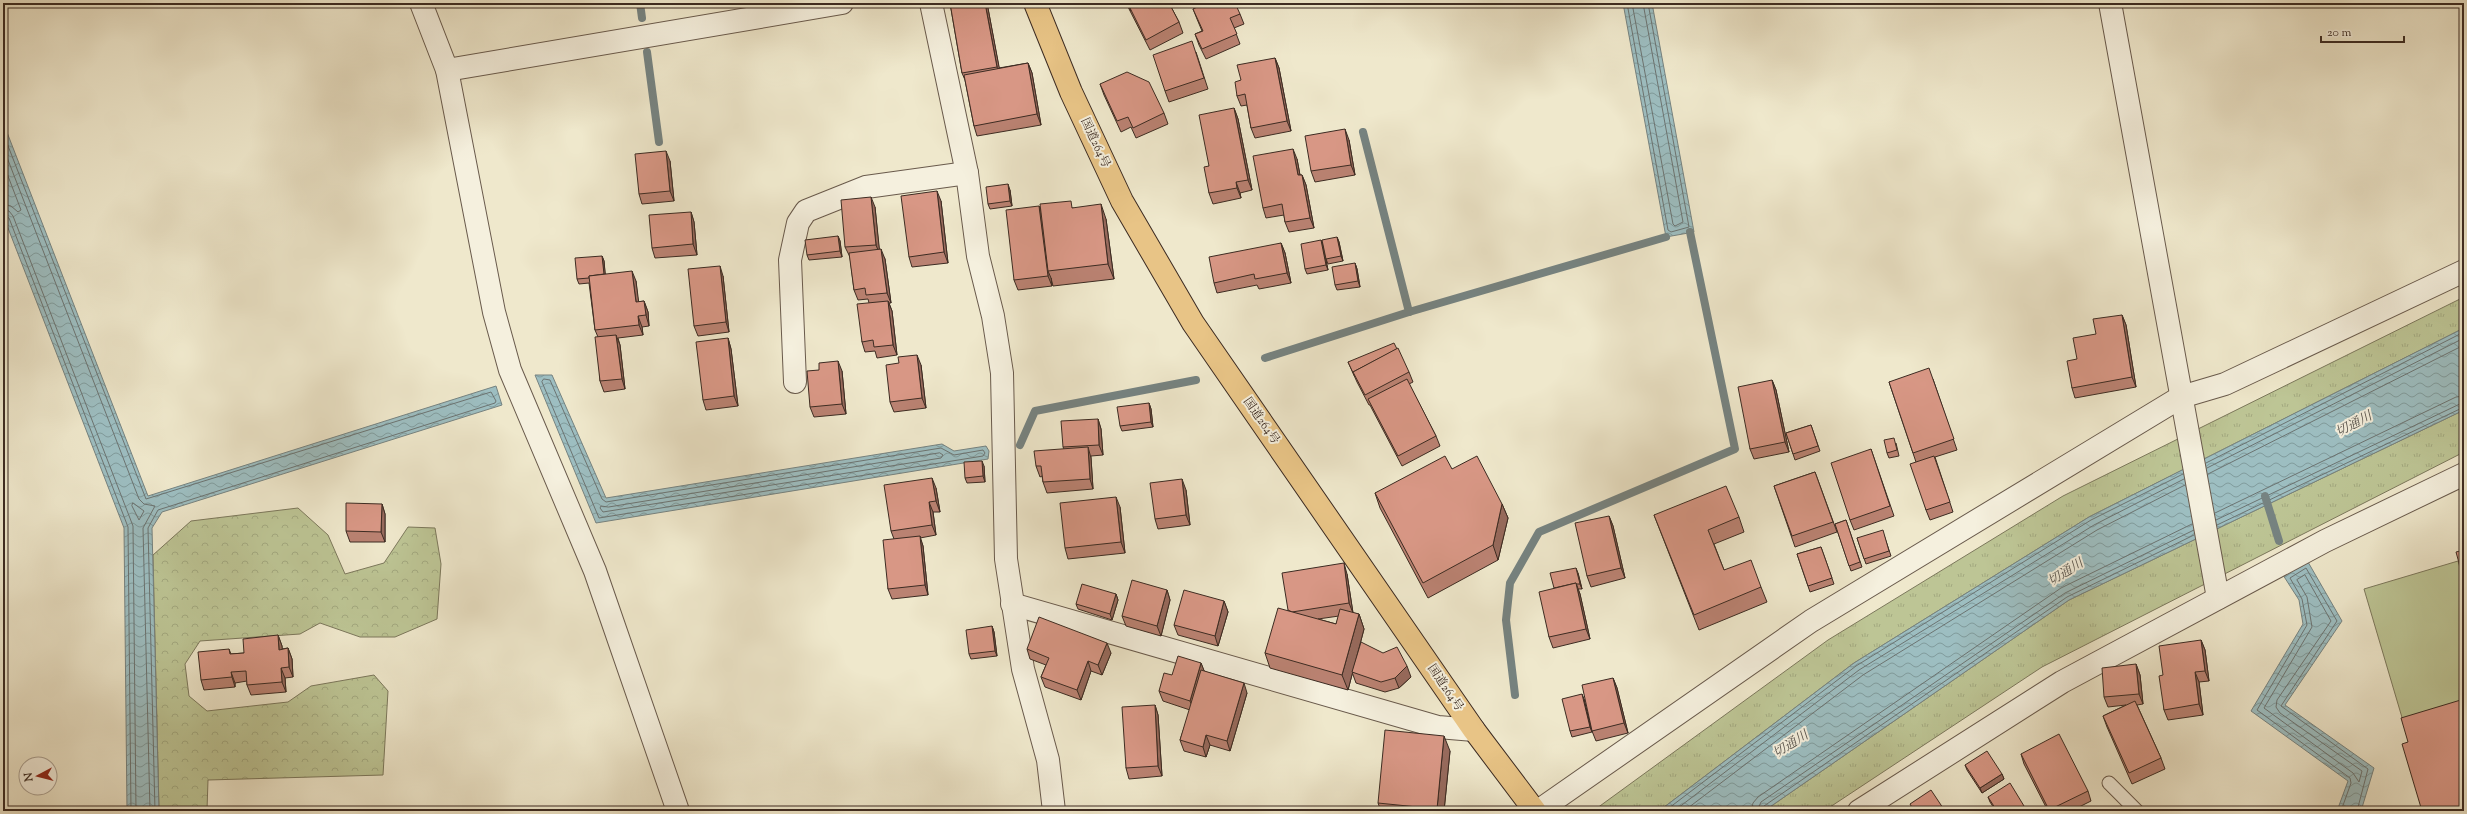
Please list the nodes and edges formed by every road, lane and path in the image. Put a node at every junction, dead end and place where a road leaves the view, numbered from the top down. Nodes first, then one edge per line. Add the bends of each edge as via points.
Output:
1 (422, 3) edge
2 (842, 3) edge
3 (932, 3) edge
4 (1035, 3) edge
5 (2110, 3) edge
6 (447, 70) junction
7 (967, 173) junction
8 (2464, 271) edge
9 (795, 382) dead end
10 (2182, 404) junction
11 (2464, 474) edge
12 (2217, 593) junction
13 (1012, 604) junction
14 (1474, 730) junction
15 (2109, 783) dead end
16 (678, 811) edge
17 (1054, 811) edge
18 (1536, 811) edge
19 (1859, 811) edge
20 (2138, 811) edge

1 - 6 street
2 - 6 street
3 - 7 street
4 - 14 highway, 国道264号 via 1071,92 1122,201 1193,323
5 - 10 street
6 - 16 street via 494,312 510,370 595,571
7 - 9 street via 866,187 806,211 798,223 790,260
7 - 13 street via 978,256 993,316 1002,373 1006,558
8 - 10 street
10 - 12 street
10 - 18 street via 1811,620
11 - 12 street
12 - 19 street via 2062,682
13 - 14 street via 1438,727
13 - 17 street via 1023,669 1048,760
14 - 18 highway, 国道264号
15 - 20 lane

